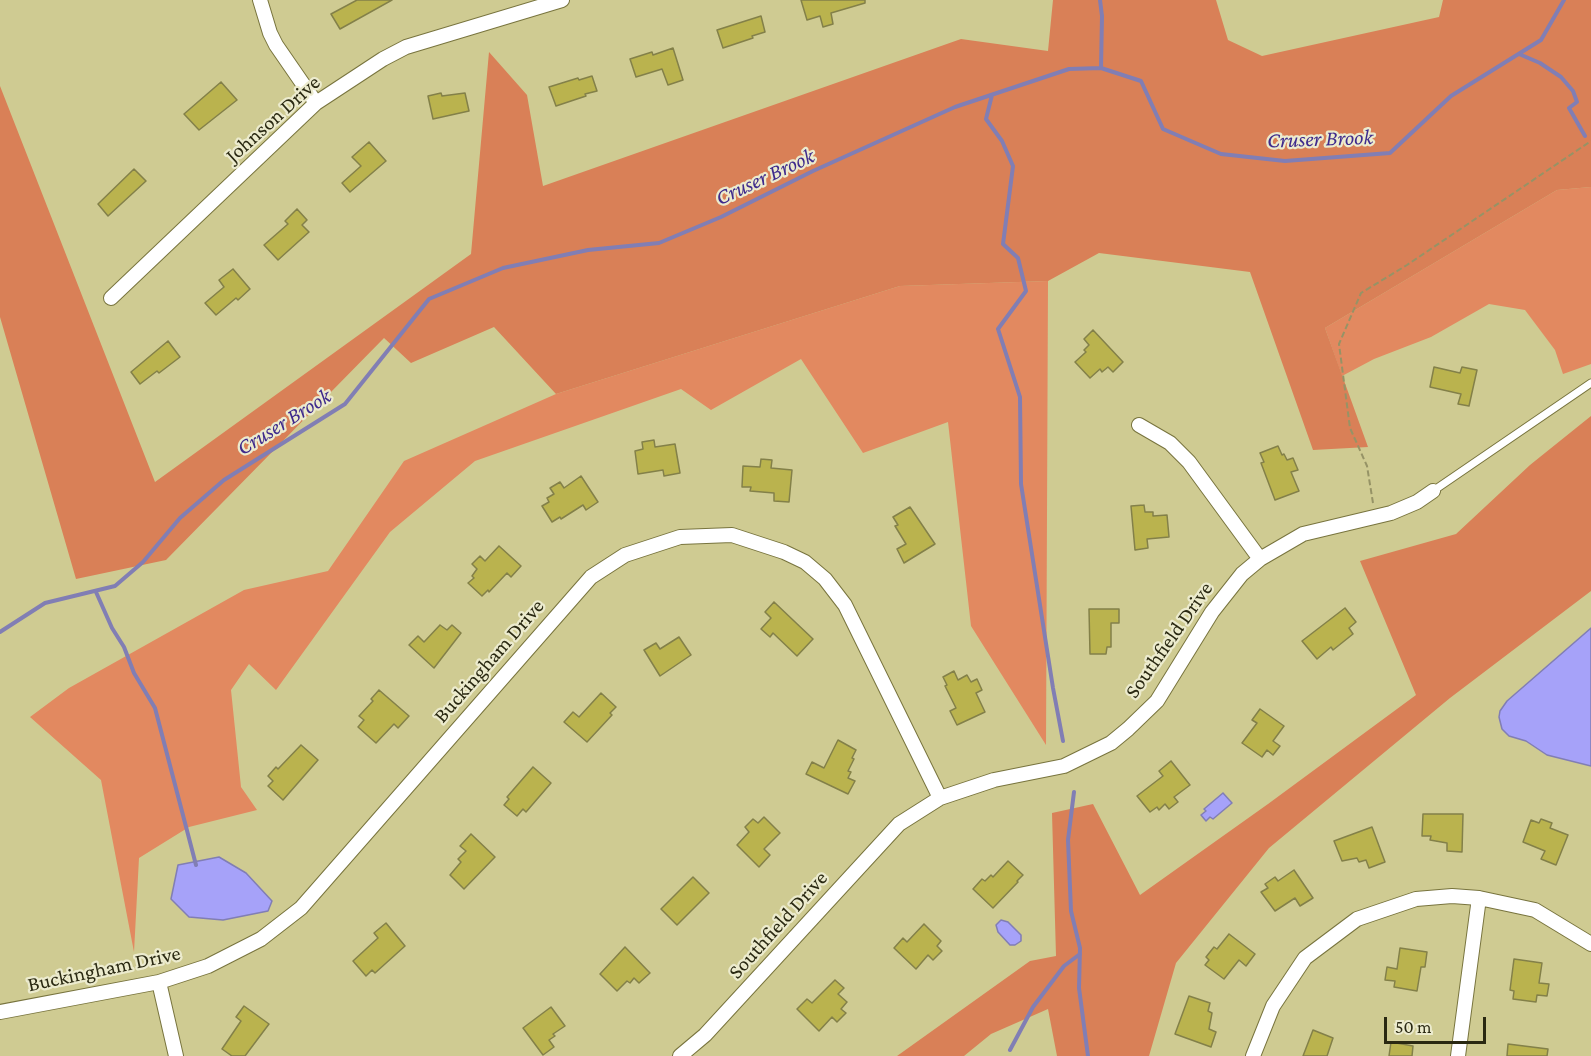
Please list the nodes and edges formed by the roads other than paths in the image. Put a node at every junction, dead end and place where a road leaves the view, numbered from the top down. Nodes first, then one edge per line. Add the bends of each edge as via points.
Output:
1 (260, 0) edge
2 (562, 0) edge
3 (316, 103) junction
4 (111, 298) dead end
5 (1591, 383) edge
6 (1139, 425) dead end
7 (1433, 491) joint
8 (1260, 559) junction
9 (940, 798) junction
10 (1479, 898) junction
11 (1591, 944) edge
12 (159, 982) junction
13 (0, 1012) edge
14 (176, 1056) edge
15 (680, 1056) edge
16 (1253, 1056) edge
17 (1458, 1056) edge

1 - 3 street via 276,45
2 - 3 street, Johnson Drive via 406,47
3 - 4 street, Johnson Drive
5 - 7 lane
6 - 8 street via 1170,443 1189,462
7 - 8 street, Southfield Drive via 1391,513 1302,534
8 - 9 street, Southfield Drive via 1242,574 1212,612 1157,701 1111,742 1064,766 994,780
9 - 12 street, Buckingham Drive via 845,606 825,579 806,562 732,535 680,537 625,555 591,577 301,908 234,954
9 - 15 street, Southfield Drive via 881,842 705,1035
10 - 11 street via 1536,910
10 - 16 street via 1416,899 1357,919 1305,958 1273,1006
10 - 17 street
12 - 13 street, Buckingham Drive
12 - 14 street

